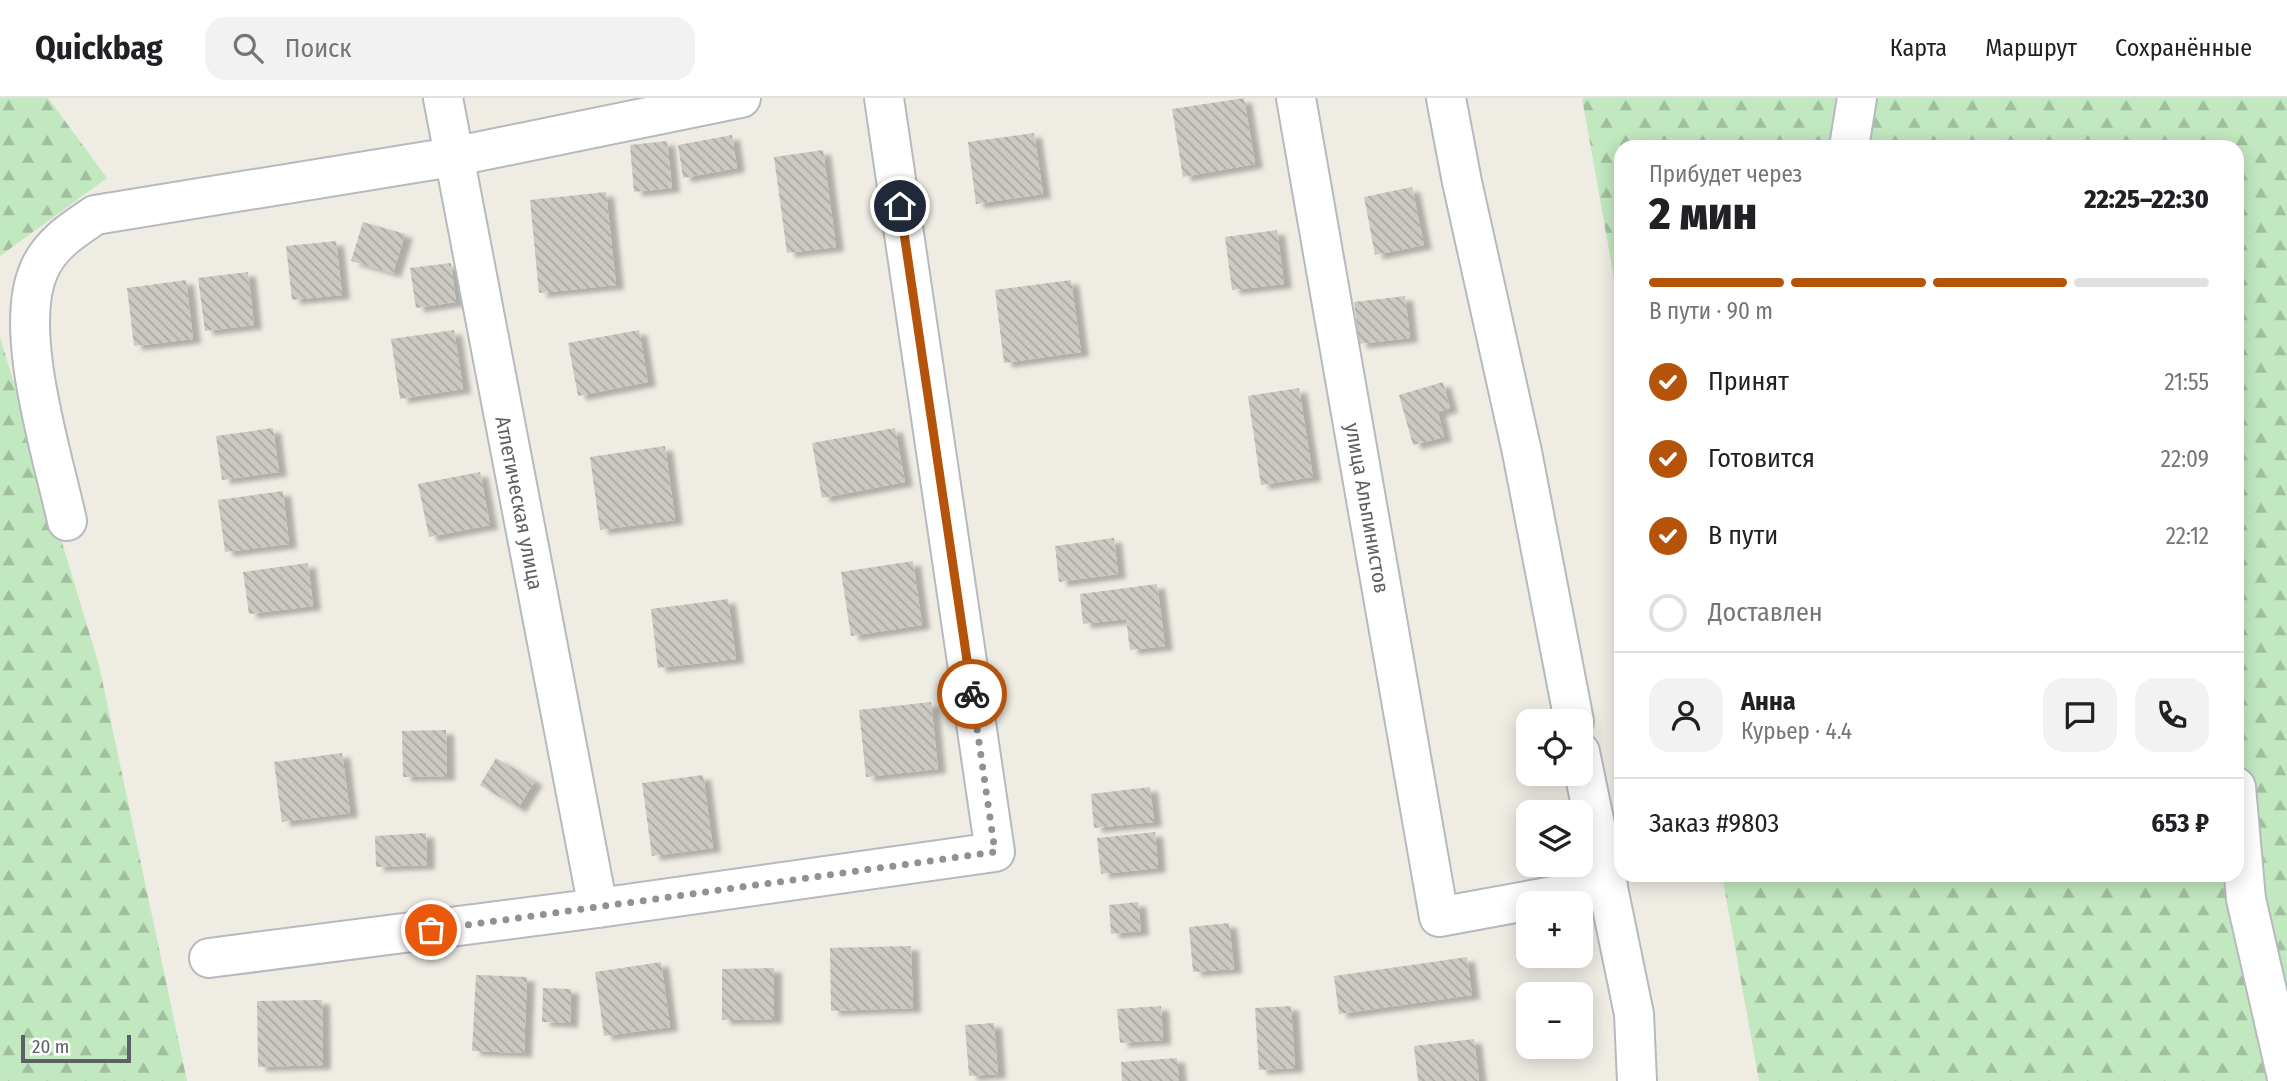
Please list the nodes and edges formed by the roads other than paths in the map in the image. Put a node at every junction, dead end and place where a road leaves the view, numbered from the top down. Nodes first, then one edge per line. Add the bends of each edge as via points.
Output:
1 (443, 98) edge
2 (741, 98) edge
3 (884, 98) edge
4 (1296, 98) edge
5 (1447, 98) edge
6 (1857, 98) edge
7 (1850, 140) edge
8 (452, 157) junction
9 (67, 521) dead end
10 (1572, 709) edge
11 (1587, 786) edge
12 (2244, 877) edge
13 (1608, 886) junction
14 (598, 908) junction
15 (209, 958) dead end
16 (2287, 1079) edge
17 (1637, 1081) edge

1 - 8 street, Атлетическая улица
2 - 8 street
3 - 14 street via 995,852
4 - 13 street, улица Альпинистов via 1438,917
5 - 10 street
6 - 7 street
8 - 9 street via 95,215 61,239 39,269 28,310 33,361
8 - 14 street, Атлетическая улица
11 - 13 street
12 - 16 street
13 - 17 street via 1634,1014
14 - 15 street

